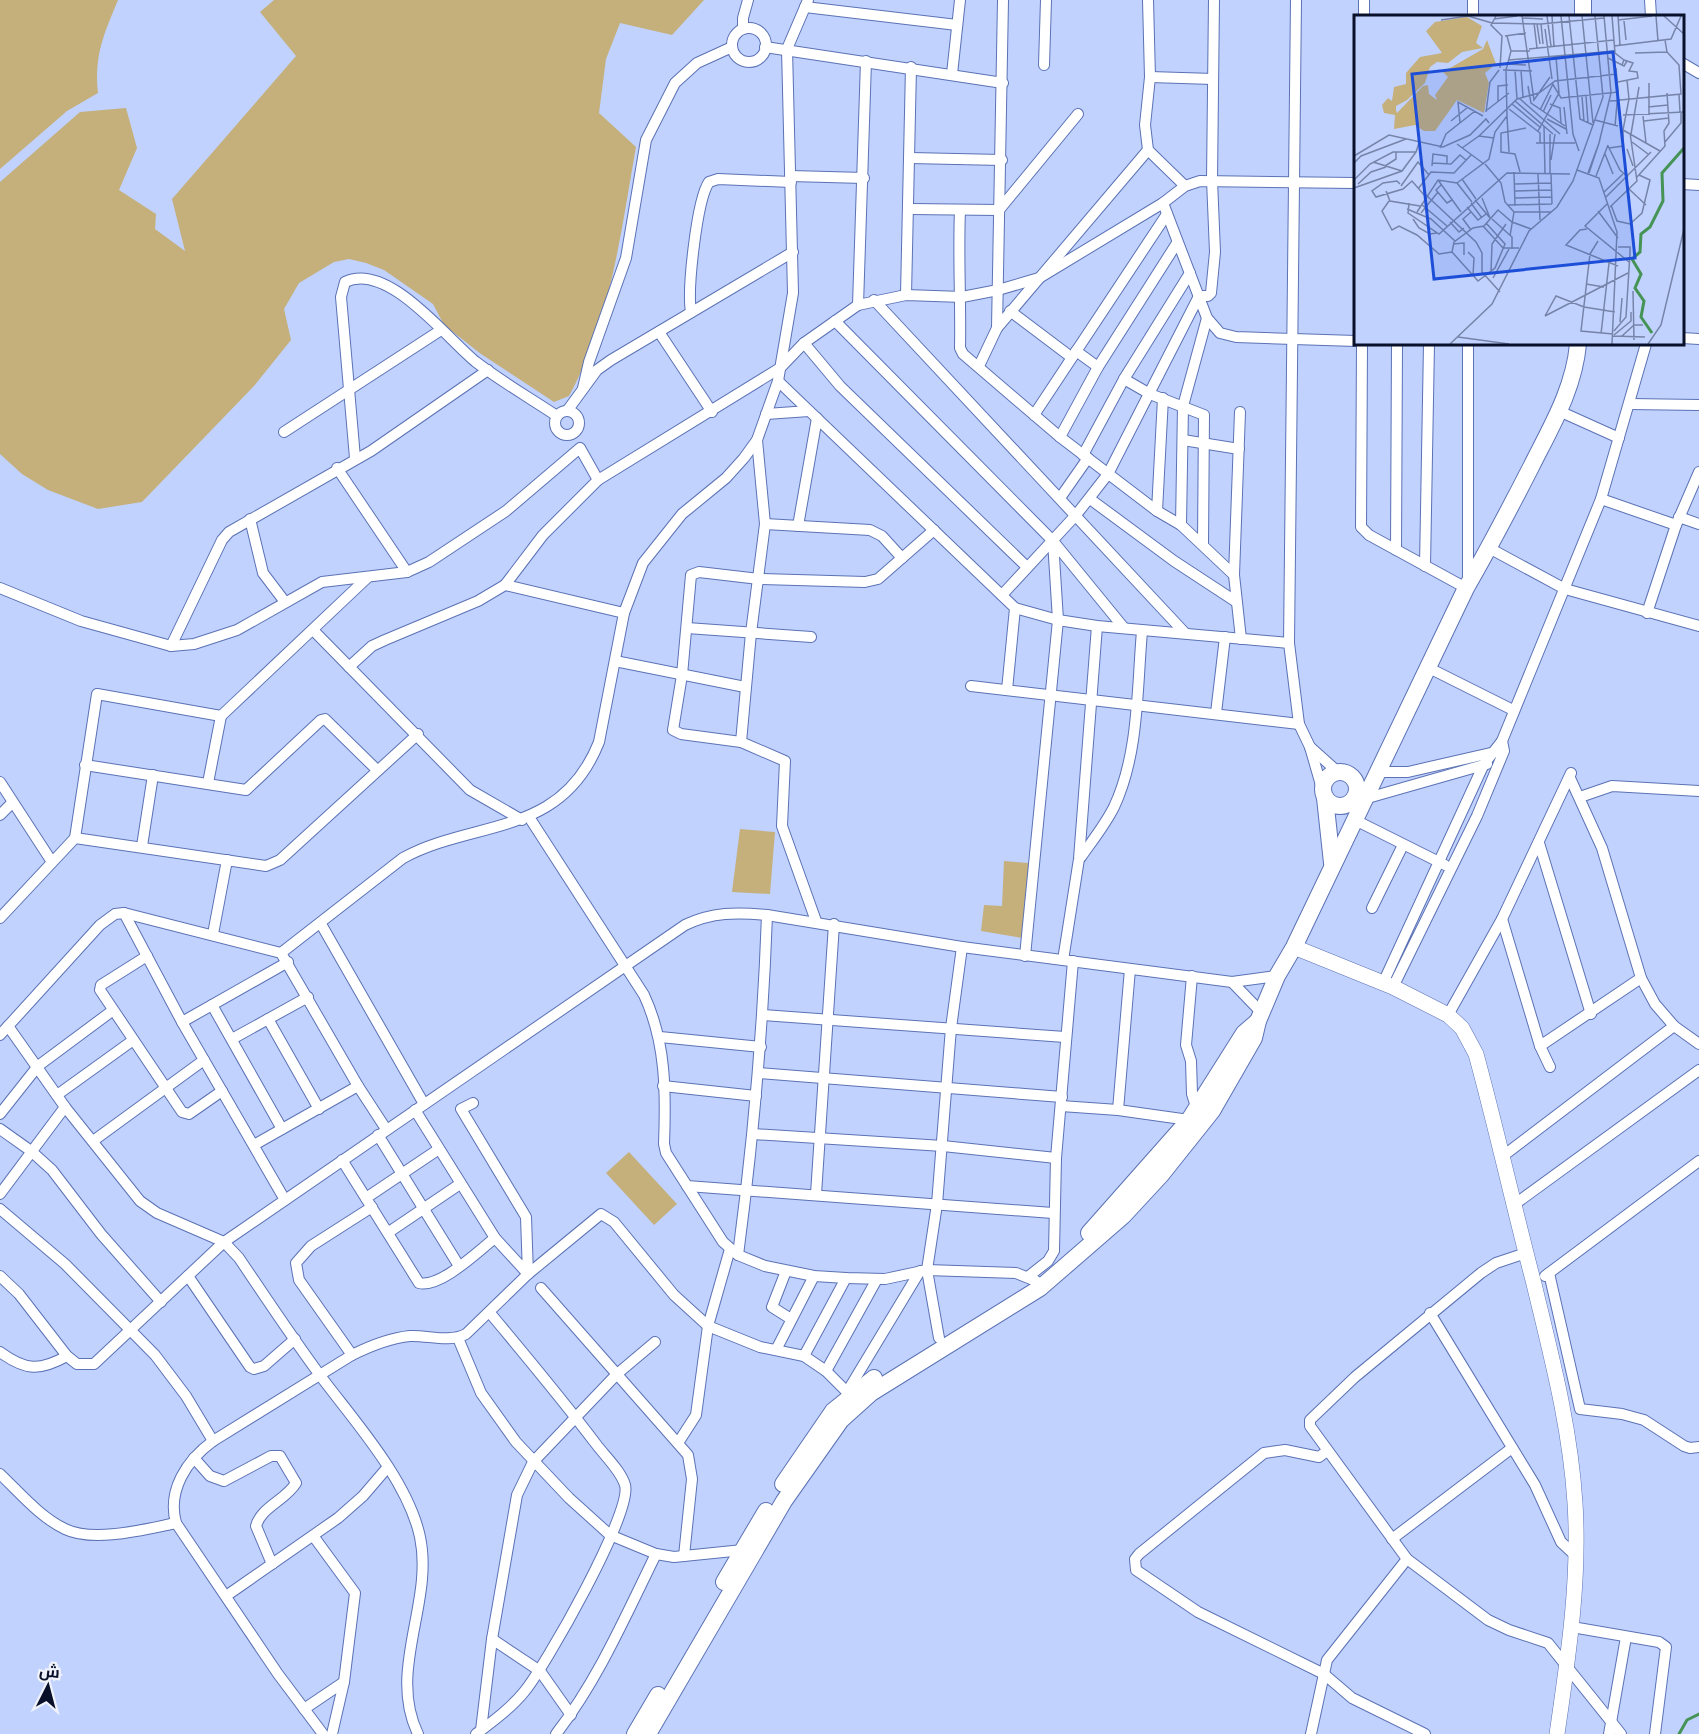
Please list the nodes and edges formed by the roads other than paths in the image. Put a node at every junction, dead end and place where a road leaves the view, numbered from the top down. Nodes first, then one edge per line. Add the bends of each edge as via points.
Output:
1 (748, 0) edge
2 (960, 0) edge
3 (1003, 0) edge
4 (1046, 0) edge
5 (1148, 0) edge
6 (1214, 0) edge
7 (1296, 0) edge
8 (1650, 0) edge
9 (806, 4) edge
10 (1651, 15) edge
11 (957, 25) junction
12 (743, 28) junction
13 (765, 47) junction
14 (732, 48) junction
15 (787, 49) junction
16 (866, 61) junction
17 (1684, 64) edge
18 (1044, 65) dead end
19 (911, 67) junction
20 (1699, 73) edge
21 (952, 74) junction
22 (1150, 77) junction
23 (1213, 79) junction
24 (1003, 83) junction
25 (1078, 114) dead end
26 (1148, 150) junction
27 (910, 158) junction
28 (1002, 160) junction
29 (864, 178) junction
30 (791, 179) junction
31 (1212, 180) junction
32 (1293, 182) junction
33 (1354, 183) edge
34 (1185, 186) junction
35 (1163, 203) junction
36 (910, 209) junction
37 (960, 210) junction
38 (999, 210) junction
39 (1167, 214) junction
40 (1177, 243) junction
41 (794, 252) junction
42 (1190, 273) junction
43 (1039, 278) junction
44 (998, 291) junction
45 (906, 295) junction
46 (1199, 296) junction
47 (962, 297) junction
48 (874, 300) junction
49 (858, 304) junction
50 (1010, 311) junction
51 (691, 312) junction
52 (1207, 318) junction
53 (835, 321) junction
54 (997, 328) junction
55 (441, 330) junction
56 (659, 332) junction
57 (1684, 338) edge
58 (1699, 339) edge
59 (1294, 340) junction
60 (1354, 341) edge
61 (804, 343) junction
62 (1362, 345) edge
63 (1397, 345) edge
64 (1429, 345) edge
65 (1468, 345) edge
66 (1578, 345) edge
67 (1646, 345) edge
68 (1074, 354) junction
69 (979, 366) junction
70 (1098, 367) junction
71 (780, 368) junction
72 (488, 370) junction
73 (1124, 379) junction
74 (778, 381) junction
75 (583, 388) junction
76 (349, 391) junction
77 (1150, 394) junction
78 (1163, 398) junction
79 (1630, 404) junction
80 (1699, 405) edge
81 (1183, 406) junction
82 (1559, 411) junction
83 (712, 412) junction
84 (1240, 412) dead end
85 (562, 413) junction
86 (766, 414) junction
87 (813, 414) junction
88 (1034, 415) junction
89 (284, 432) dead end
90 (573, 434) junction
91 (1060, 437) junction
92 (1620, 438) junction
93 (757, 440) junction
94 (1183, 440) junction
95 (1206, 444) junction
96 (580, 448) junction
97 (1239, 449) junction
98 (1086, 457) junction
99 (355, 458) junction
100 (337, 468) junction
101 (1699, 472) edge
102 (1108, 474) junction
103 (597, 480) junction
104 (1060, 498) junction
105 (1090, 499) junction
106 (1601, 499) junction
107 (1157, 511) junction
108 (1076, 515) junction
109 (249, 519) junction
110 (1678, 521) junction
111 (765, 524) junction
112 (1699, 524) edge
113 (1181, 525) junction
114 (798, 526) junction
115 (934, 530) junction
116 (1053, 541) junction
117 (1203, 543) junction
118 (1489, 548) junction
119 (1396, 550) junction
120 (902, 558) junction
121 (1425, 566) junction
122 (1027, 567) junction
123 (407, 572) junction
124 (1234, 575) junction
125 (367, 578) junction
126 (759, 579) junction
127 (505, 585) junction
128 (1467, 586) junction
129 (0, 588) edge
130 (1565, 589) junction
131 (1002, 595) junction
132 (1235, 601) junction
133 (285, 602) junction
134 (1015, 608) junction
135 (1647, 613) junction
136 (624, 614) junction
137 (1058, 620) junction
138 (1097, 626) junction
139 (1699, 627) edge
140 (687, 628) junction
141 (1124, 628) junction
142 (313, 630) junction
143 (1142, 631) junction
144 (1184, 632) junction
145 (751, 633) junction
146 (1225, 636) junction
147 (811, 637) dead end
148 (1241, 639) junction
149 (1289, 643) junction
150 (171, 646) junction
151 (615, 661) junction
152 (349, 667) junction
153 (1429, 668) junction
154 (682, 675) junction
155 (971, 686) dead end
156 (745, 687) junction
157 (1007, 690) junction
158 (1051, 694) junction
159 (1093, 698) junction
160 (1136, 703) junction
161 (1513, 710) junction
162 (1216, 713) junction
163 (221, 716) junction
164 (1299, 724) junction
165 (418, 734) junction
166 (741, 741) junction
167 (1503, 746) junction
168 (1310, 747) junction
169 (1491, 752) junction
170 (1499, 763) junction
171 (1484, 764) junction
172 (85, 765) junction
173 (377, 770) junction
174 (1377, 772) junction
175 (1408, 772) junction
176 (153, 775) junction
177 (0, 782) edge
178 (208, 783) junction
179 (1404, 789) junction
180 (1699, 791) edge
181 (1351, 792) junction
182 (1324, 795) junction
183 (1580, 797) junction
184 (12, 803) junction
185 (0, 815) edge
186 (525, 818) junction
187 (75, 838) junction
188 (1539, 843) junction
189 (1403, 845) junction
190 (142, 846) junction
191 (1079, 859) junction
192 (227, 860) junction
193 (52, 862) junction
194 (1440, 862) junction
195 (1332, 864) junction
196 (1451, 867) junction
197 (1372, 908) dead end
198 (124, 913) junction
199 (767, 915) junction
200 (0, 918) edge
201 (1502, 919) junction
202 (816, 921) junction
203 (321, 924) junction
204 (834, 924) junction
205 (213, 934) junction
206 (962, 947) junction
207 (1294, 947) junction
208 (147, 956) junction
209 (1025, 956) junction
210 (285, 958) junction
211 (1068, 960) junction
212 (626, 966) junction
213 (1130, 969) junction
214 (1192, 976) junction
215 (1277, 976) junction
216 (1641, 978) junction
217 (1232, 982) junction
218 (1388, 985) junction
219 (308, 997) junction
220 (212, 1005) junction
221 (112, 1011) junction
222 (1591, 1014) junction
223 (763, 1015) junction
224 (1448, 1015) junction
225 (1259, 1017) junction
226 (268, 1019) junction
227 (828, 1019) junction
228 (182, 1022) junction
229 (1674, 1026) junction
230 (951, 1028) junction
231 (2, 1032) edge
232 (660, 1037) junction
233 (1065, 1037) junction
234 (232, 1039) junction
235 (132, 1041) junction
236 (1699, 1044) edge
237 (1540, 1046) junction
238 (760, 1047) junction
239 (204, 1060) junction
240 (38, 1066) junction
241 (1550, 1066) dead end
242 (1699, 1070) edge
243 (758, 1073) junction
244 (823, 1078) junction
245 (358, 1086) junction
246 (663, 1086) junction
247 (948, 1087) junction
248 (165, 1088) junction
249 (222, 1091) junction
250 (57, 1095) junction
251 (756, 1096) junction
252 (1062, 1102) junction
253 (473, 1103) dead end
254 (65, 1107) junction
255 (420, 1107) junction
256 (319, 1109) junction
257 (1118, 1110) junction
258 (0, 1114) edge
259 (1193, 1115) junction
260 (0, 1129) edge
261 (282, 1129) junction
262 (382, 1132) junction
263 (753, 1134) junction
264 (819, 1140) junction
265 (93, 1141) junction
266 (254, 1145) junction
267 (942, 1146) junction
268 (439, 1149) junction
269 (31, 1150) junction
270 (1503, 1156) junction
271 (1056, 1158) junction
272 (342, 1160) junction
273 (1699, 1161) edge
274 (402, 1174) junction
275 (460, 1184) junction
276 (687, 1186) junction
277 (747, 1190) junction
278 (1138, 1191) junction
279 (0, 1194) edge
280 (816, 1194) junction
281 (285, 1200) junction
282 (369, 1202) junction
283 (937, 1204) junction
284 (1515, 1204) junction
285 (424, 1208) junction
286 (0, 1209) edge
287 (1053, 1213) junction
288 (389, 1232) junction
289 (495, 1238) junction
290 (224, 1242) junction
291 (734, 1252) junction
292 (1526, 1253) junction
293 (459, 1266) junction
294 (923, 1270) junction
295 (786, 1271) junction
296 (1549, 1273) junction
297 (528, 1274) junction
298 (0, 1276) edge
299 (188, 1276) junction
300 (814, 1276) junction
301 (846, 1278) junction
302 (877, 1279) junction
303 (1032, 1279) junction
304 (1534, 1285) junction
305 (541, 1288) dead end
306 (161, 1302) junction
307 (490, 1313) junction
308 (1430, 1313) junction
309 (791, 1319) junction
310 (708, 1326) junction
311 (131, 1330) junction
312 (458, 1338) junction
313 (939, 1338) junction
314 (295, 1339) junction
315 (655, 1342) dead end
316 (776, 1350) junction
317 (0, 1352) edge
318 (352, 1355) junction
319 (67, 1356) junction
320 (804, 1356) junction
321 (826, 1371) junction
322 (617, 1374) junction
323 (320, 1375) junction
324 (852, 1396) junction
325 (575, 1416) junction
326 (213, 1441) junction
327 (678, 1443) junction
328 (1699, 1447) edge
329 (1512, 1448) junction
330 (1327, 1451) junction
331 (194, 1458) junction
332 (533, 1462) junction
333 (387, 1468) junction
334 (0, 1474) edge
335 (176, 1522) junction
336 (610, 1535) junction
337 (314, 1537) junction
338 (1392, 1539) junction
339 (743, 1550) junction
340 (656, 1554) junction
341 (684, 1556) junction
342 (1576, 1556) junction
343 (1407, 1559) junction
344 (272, 1564) junction
345 (226, 1596) junction
346 (1572, 1627) junction
347 (1626, 1637) junction
348 (492, 1639) junction
349 (1567, 1664) junction
350 (540, 1671) junction
351 (1324, 1674) junction
352 (344, 1682) junction
353 (304, 1709) junction
354 (571, 1715) junction
355 (1611, 1721) junction
356 (478, 1732) edge
357 (323, 1734) edge
358 (332, 1734) edge
359 (418, 1734) edge
360 (556, 1734) edge
361 (635, 1734) edge
362 (648, 1734) edge
363 (1311, 1734) edge
364 (1425, 1734) edge
365 (1557, 1734) edge
366 (1609, 1734) edge
367 (1621, 1734) edge
368 (1655, 1734) edge

1 - 12 street
2 - 11 street
3 - 24 street
4 - 18 street
5 - 22 street
6 - 23 street
7 - 32 street
8 - 10 street
9 - 11 street
9 - 15 street
11 - 21 street
12 - 13 street via 759,31
12 - 14 street via 734,36
13 - 14 street via 761,57 752,61 741,60
13 - 15 street
14 - 75 street via 697,63 675,83 646,140 626,258
15 - 16 street
15 - 30 street
16 - 19 street
16 - 29 street
17 - 20 street
19 - 21 street
19 - 27 street
21 - 24 street
22 - 23 street
22 - 26 street via 1145,125
23 - 31 street
24 - 28 street
25 - 38 street
26 - 34 street
26 - 43 street
27 - 28 street
27 - 36 street
28 - 38 street
29 - 30 street
29 - 49 street
30 - 41 street
30 - 51 street via 709,182 691,260
31 - 32 street
31 - 34 street
31 - 46 street via 1215,274 1211,293
32 - 33 street
32 - 59 street
34 - 35 street
35 - 39 street
35 - 43 street
36 - 37 street
36 - 45 street
37 - 38 street
37 - 47 street via 958,267
38 - 44 street
39 - 40 street
39 - 68 street
40 - 42 street
40 - 70 street
41 - 51 street
41 - 71 street via 792,304
42 - 46 street
42 - 73 street
43 - 44 street
43 - 50 street
44 - 47 street
44 - 54 street
45 - 47 street
45 - 48 street
46 - 52 street
46 - 77 street
47 - 69 street via 960,348
48 - 49 street
48 - 104 street
49 - 53 street
50 - 54 street
50 - 68 street
51 - 56 street
52 - 59 street via 1226,336
52 - 81 street
53 - 61 street
53 - 116 street
54 - 69 street
55 - 72 street
55 - 76 street
55 - 76 street via 422,310 383,284 362,278 345,282 341,297
56 - 75 street via 597,370
56 - 83 street
57 - 58 street
59 - 60 street
59 - 149 street
61 - 71 street
61 - 122 street via 840,386
62 - 119 street via 1360,525 1369,536
63 - 119 street
64 - 121 street
65 - 128 street
66 - 82 main road via 1576,366
67 - 79 street
68 - 70 street
68 - 88 street
69 - 88 street
70 - 91 street
71 - 74 street
71 - 83 street
72 - 85 street
72 - 99 street
73 - 77 street
73 - 98 street
74 - 86 street
74 - 87 street
75 - 85 street
76 - 89 street
76 - 99 street
77 - 78 street
77 - 102 street
78 - 81 street
78 - 107 street
79 - 80 street
79 - 92 street
81 - 94 street
81 - 95 street via 1204,415
82 - 92 street
82 - 118 main road
83 - 103 street
84 - 97 street
85 - 90 street via 555,425 560,433
85 - 90 street via 574,413 579,420
86 - 87 street
86 - 93 street
87 - 114 street
87 - 115 street
88 - 91 street
90 - 96 street
91 - 98 street
92 - 106 street
93 - 111 street
93 - 136 street via 726,478 682,514 643,563
94 - 95 street
94 - 113 street
95 - 97 street
95 - 117 street
96 - 103 street
96 - 123 street via 506,511 429,562
97 - 124 street
98 - 102 street
98 - 104 street
99 - 100 street
100 - 109 street
100 - 123 street
101 - 110 street
102 - 105 street
102 - 107 street
103 - 127 street via 543,536
104 - 108 street
105 - 108 street
105 - 132 street
106 - 110 street
106 - 130 street
107 - 113 street
108 - 116 street
108 - 144 street
109 - 133 street via 262,573
109 - 150 street via 222,540
110 - 112 street
110 - 135 street
111 - 114 street
111 - 126 street
113 - 117 street
114 - 120 street via 877,532
115 - 120 street
115 - 131 street
116 - 122 street
116 - 137 street
116 - 141 street
117 - 124 street
118 - 128 main road
118 - 130 street
119 - 121 street
120 - 126 street via 878,579 865,582
121 - 128 street
122 - 131 street
123 - 125 street
124 - 132 street
125 - 133 street via 322,582
125 - 142 street
126 - 140 street via 694,572
126 - 145 street
127 - 136 street
127 - 152 street via 478,601 372,646
128 - 153 main road
129 - 150 street via 81,621
130 - 135 street
130 - 161 street
131 - 134 street
132 - 148 street
133 - 150 street via 221,636 194,645
134 - 137 street
134 - 157 street
135 - 139 street
136 - 151 street
137 - 138 street
137 - 158 street
138 - 141 street
138 - 159 street
140 - 145 street
140 - 154 street
141 - 143 street
142 - 152 street
142 - 163 street
143 - 144 street
143 - 160 street
144 - 146 street
145 - 147 street
145 - 156 street
146 - 148 street
146 - 162 street
148 - 149 street
149 - 164 street
151 - 154 street
151 - 186 street via 592,759 563,792
152 - 165 street
153 - 161 street
153 - 174 main road
154 - 156 street
154 - 166 street via 673,730
155 - 157 street
156 - 166 street
157 - 158 street
158 - 159 street
158 - 209 street
159 - 160 street
159 - 191 street
160 - 162 street
160 - 191 street via 1130,759 1117,800
161 - 167 street
162 - 164 street
163 - 172 street via 97,694
163 - 178 street
164 - 168 street
165 - 173 street
165 - 186 street via 470,790
166 - 202 street via 786,761 782,826
167 - 169 street
167 - 170 street
168 - 181 street
168 - 182 street
169 - 171 street
169 - 175 street
170 - 171 street
170 - 196 street
171 - 179 street
171 - 194 street
172 - 176 street
172 - 187 street
173 - 178 street via 325,719 246,790
173 - 192 street via 280,861 266,866
174 - 175 street
174 - 181 main road
174 - 181 main road
175 - 179 street
176 - 178 street
176 - 190 street
177 - 184 street
179 - 181 street
180 - 183 street via 1612,786
181 - 182 main road via 1340,806
181 - 182 main road via 1325,781
181 - 189 street
181 - 195 main road
182 - 195 main road
183 - 188 street via 1571,775
183 - 216 street via 1602,848
184 - 185 street
184 - 193 street
186 - 203 street via 410,854
186 - 212 street
187 - 190 street
187 - 193 street
188 - 201 street
188 - 222 street
189 - 194 street
189 - 197 street
190 - 192 street
191 - 211 street
192 - 205 street
193 - 200 street
194 - 196 street
194 - 218 street
195 - 207 main road
196 - 218 street
198 - 205 street
198 - 208 street
198 - 231 street via 100,925
199 - 202 street
199 - 212 street via 740,912 703,916
199 - 223 street
201 - 224 street
201 - 237 street
202 - 204 street
203 - 210 street
203 - 255 street
204 - 206 street
204 - 227 street
205 - 210 street
206 - 209 street
206 - 230 street
207 - 215 main road
207 - 218 main road
208 - 221 street via 101,985
208 - 228 street
209 - 211 street
210 - 219 street
210 - 220 street
211 - 213 street
211 - 233 street
212 - 232 street via 644,995
212 - 255 street
213 - 214 street
213 - 257 street
214 - 217 street
214 - 259 street via 1186,1045 1191,1061
215 - 217 street
215 - 225 main road
216 - 222 street
216 - 229 street via 1655,1004
217 - 225 street
218 - 224 main road
219 - 226 street
219 - 245 street
220 - 228 street
220 - 234 street
221 - 235 street
221 - 240 street
222 - 237 street
223 - 227 street
223 - 238 street
224 - 270 main road via 1462,1028 1476,1054
225 - 259 main road via 1244,1033
225 - 278 main road via 1254,1038 1212,1111
226 - 234 street
226 - 256 street
227 - 230 street
227 - 244 street
228 - 239 street
229 - 236 street
229 - 270 street
230 - 233 street
230 - 247 street
231 - 240 street
232 - 238 street
232 - 246 street
233 - 252 street
234 - 261 street
235 - 248 street
235 - 250 street
237 - 241 street
238 - 243 street
239 - 248 street
239 - 249 street
240 - 250 street
240 - 258 street
242 - 284 street
243 - 244 street
243 - 251 street
244 - 247 street
244 - 264 street
245 - 256 street
245 - 262 street
246 - 251 street
246 - 276 street via 664,1144
247 - 252 street
247 - 267 street
248 - 249 street via 187,1114
248 - 265 street
249 - 266 street
250 - 254 street
251 - 263 street
252 - 257 street
252 - 271 street
253 - 297 street via 461,1109 526,1217
254 - 265 street
254 - 269 street
255 - 262 street
255 - 268 street
256 - 261 street
257 - 259 street
259 - 278 main road
260 - 269 street
261 - 266 street
262 - 272 street
262 - 274 street
263 - 264 street
263 - 277 street
264 - 267 street
264 - 280 street
265 - 290 street via 140,1201 157,1213
266 - 281 street
267 - 271 street
267 - 283 street
268 - 274 street
268 - 275 street
269 - 279 street
269 - 306 street
270 - 284 main road
271 - 287 street
272 - 281 street
272 - 282 street
273 - 296 street
274 - 282 street
274 - 285 street
275 - 285 street
275 - 289 street
276 - 277 street
276 - 291 street
277 - 280 street
277 - 291 street
278 - 303 main road via 1069,1253
278 - 324 main road via 1092,1245 1040,1288
280 - 283 street
281 - 290 street
282 - 288 street
282 - 318 street via 311,1246 296,1263 299,1280
283 - 287 street
283 - 294 street
284 - 292 main road
285 - 288 street
285 - 293 street
286 - 311 street via 65,1264
287 - 303 street via 1053,1254
288 - 293 street via 419,1283 432,1283
289 - 293 street
289 - 297 street
290 - 299 street
290 - 314 street
291 - 295 street
291 - 310 street
292 - 304 main road
292 - 308 street via 1496,1263
294 - 302 street
294 - 303 street via 1007,1273
294 - 313 street
294 - 324 street
295 - 300 street
295 - 309 street via 771,1305
296 - 304 street
296 - 328 street via 1580,1409 1644,1420 1684,1446
297 - 307 street
297 - 310 street via 601,1214 614,1222 674,1295
298 - 319 street via 19,1294
299 - 306 street
299 - 314 street via 249,1367 264,1366
300 - 301 street
300 - 309 street
301 - 302 street
301 - 320 street
302 - 321 street
303 - 313 main road
304 - 342 main road via 1553,1354 1568,1433
305 - 322 street
306 - 311 street
307 - 312 street
307 - 325 street
308 - 329 street
308 - 330 street via 1310,1420 1312,1430
309 - 316 street
310 - 316 street
310 - 327 street via 696,1414
311 - 319 street via 94,1364 77,1364
311 - 326 street via 170,1373
312 - 318 street via 409,1336
312 - 332 street via 481,1393
313 - 324 main road
314 - 323 street
315 - 322 street
316 - 320 street
317 - 319 street via 37,1368 46,1368
318 - 323 street
320 - 321 street
321 - 324 street
322 - 325 street
322 - 327 street
323 - 326 street
323 - 333 street
324 - 339 main road via 822,1424
324 - 362 main road via 841,1420 784,1501
325 - 332 street
325 - 336 street via 625,1484 623,1503
326 - 331 street
327 - 341 street via 692,1466
329 - 338 street
329 - 342 street via 1562,1542
330 - 338 street
330 - 351 street via 1319,1457 1285,1450 1264,1454 1139,1554 1134,1564 1139,1574 1198,1612
331 - 335 street via 174,1494 172,1509
331 - 344 street via 210,1476 224,1481 271,1456 280,1456 296,1484 260,1516 256,1526
332 - 336 street
332 - 348 street via 512,1516
333 - 337 street via 352,1507
333 - 359 street via 410,1505 421,1548 420,1598 406,1687 411,1721
334 - 335 street via 36,1508 67,1530 110,1533
335 - 345 street
336 - 340 street
336 - 350 street
337 - 344 street
337 - 352 street via 356,1593
338 - 343 street
339 - 341 street
339 - 361 main road
340 - 341 street
340 - 354 street
342 - 346 main road
343 - 349 street via 1488,1620 1548,1643
343 - 351 street via 1328,1660
344 - 345 street
345 - 353 street
346 - 347 street
346 - 349 main road
347 - 355 street
347 - 368 street via 1664,1643 1666,1647
348 - 350 street
348 - 356 street
349 - 355 street
349 - 365 main road
350 - 354 street
350 - 356 street via 522,1695
351 - 363 street
351 - 364 street via 1352,1698
352 - 353 street
352 - 358 street
353 - 357 street
354 - 360 street
355 - 366 street
355 - 367 street

